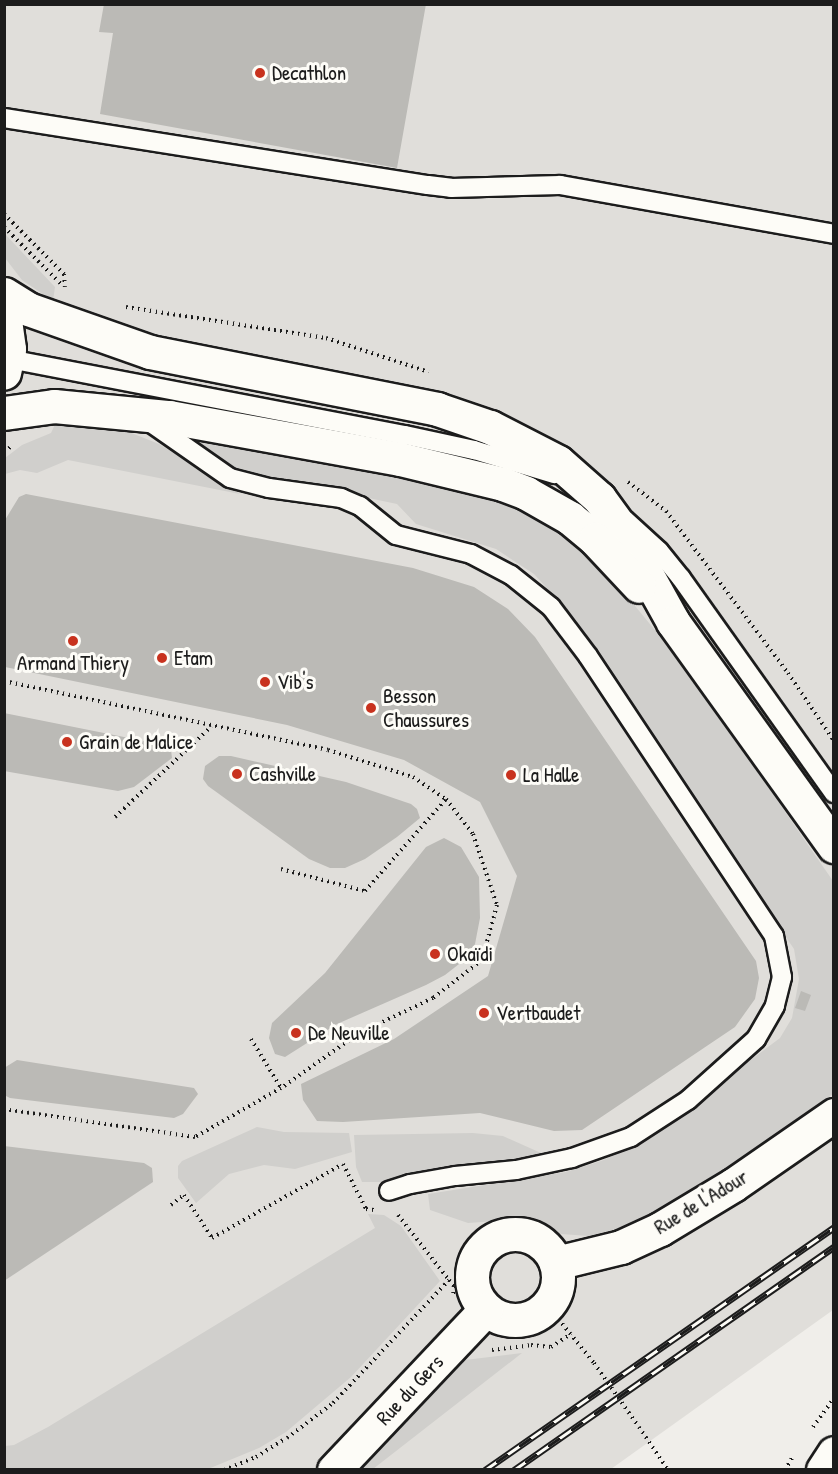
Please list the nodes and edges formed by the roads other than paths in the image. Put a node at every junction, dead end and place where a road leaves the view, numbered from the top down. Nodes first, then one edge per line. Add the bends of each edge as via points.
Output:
1 (4, 118) edge
2 (834, 234) edge
3 (4, 294) edge
4 (4, 313) edge
5 (6, 363) edge
6 (4, 413) edge
7 (139, 413) junction
8 (599, 498) junction
9 (673, 622) junction
10 (834, 793) edge
11 (834, 846) edge
12 (834, 1115) edge
13 (389, 1191) dead end
14 (556, 1263) junction
15 (486, 1309) junction
16 (834, 1453) edge
17 (334, 1470) edge
18 (823, 1470) edge

1 - 2 lane via 451,188 560,185
3 - 8 street via 28,309 150,352 437,409 490,427 558,462
4 - 5 street via 8,330
5 - 8 lane via 474,450 551,473
6 - 7 street via 54,406
7 - 9 street via 400,459 526,493 570,518 595,539
7 - 13 lane via 230,478 341,498 360,506 396,535 471,554 511,575 551,607 588,656 774,936 782,977 775,1006 756,1040 688,1100 631,1137 572,1158 410,1184
8 - 9 street via 622,530
8 - 10 lane via 643,534 681,578
9 - 11 street
12 - 14 street, Rue de l'Adour via 733,1185 660,1229 621,1247
14 - 15 street via 558,1278 548,1305 524,1319 510,1320
14 - 15 street via 549,1250 525,1235 511,1234 485,1245 476,1257 472,1285
15 - 17 street, Rue du Gers
16 - 18 street

